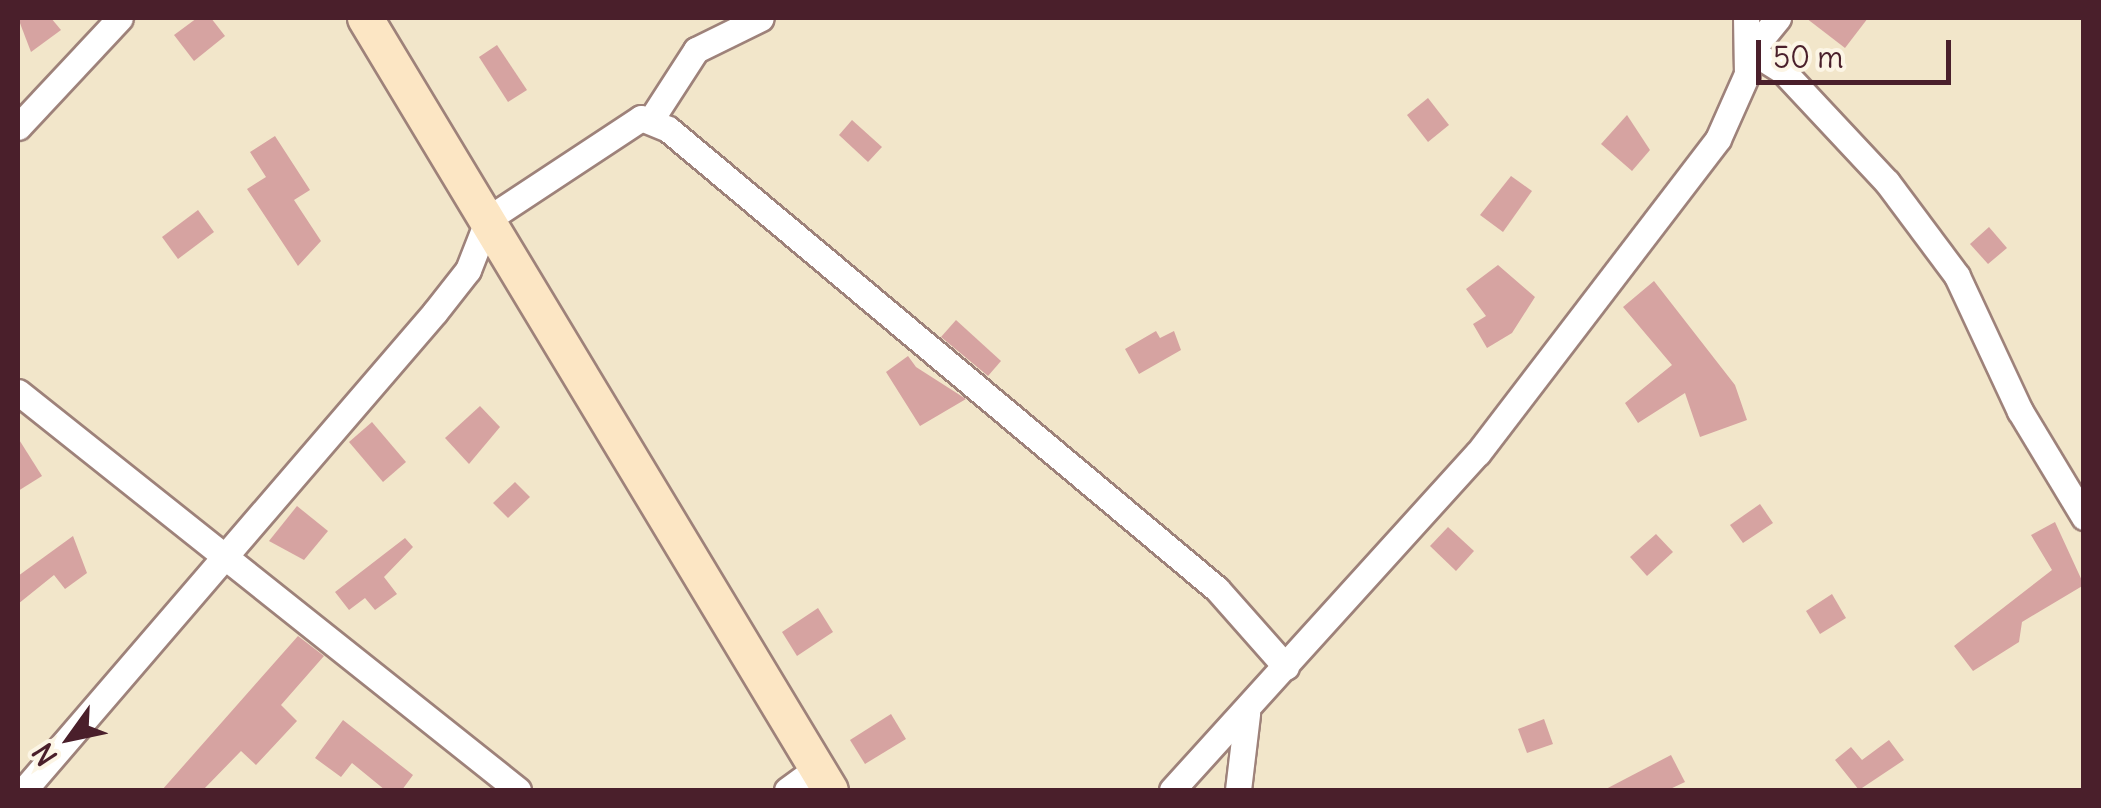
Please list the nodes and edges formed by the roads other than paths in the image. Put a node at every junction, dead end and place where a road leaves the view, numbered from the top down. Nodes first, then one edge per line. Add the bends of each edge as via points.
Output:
1 (120, 18) edge
2 (364, 18) edge
3 (761, 18) edge
4 (1746, 18) edge
5 (1778, 18) edge
6 (1751, 52) junction
7 (652, 118) junction
8 (18, 127) edge
9 (487, 223) junction
10 (18, 392) edge
11 (2084, 516) edge
12 (226, 549) junction
13 (1286, 667) junction
14 (1247, 714) junction
15 (823, 780) edge
16 (24, 790) edge
17 (518, 790) edge
18 (787, 790) edge
19 (1172, 790) edge
20 (1238, 790) edge

1 - 8 street
2 - 9 street
3 - 7 street via 696,50
4 - 6 street
5 - 6 street
6 - 11 street via 1783,72 1887,182 1957,276 2015,401
6 - 13 street via 1739,100 1688,178 1478,453
7 - 9 street via 602,141
7 - 13 street via 1217,589
9 - 12 street via 435,312
9 - 15 street
10 - 12 street
12 - 16 street
12 - 17 street
13 - 14 street
14 - 19 street
14 - 20 street
15 - 18 street

